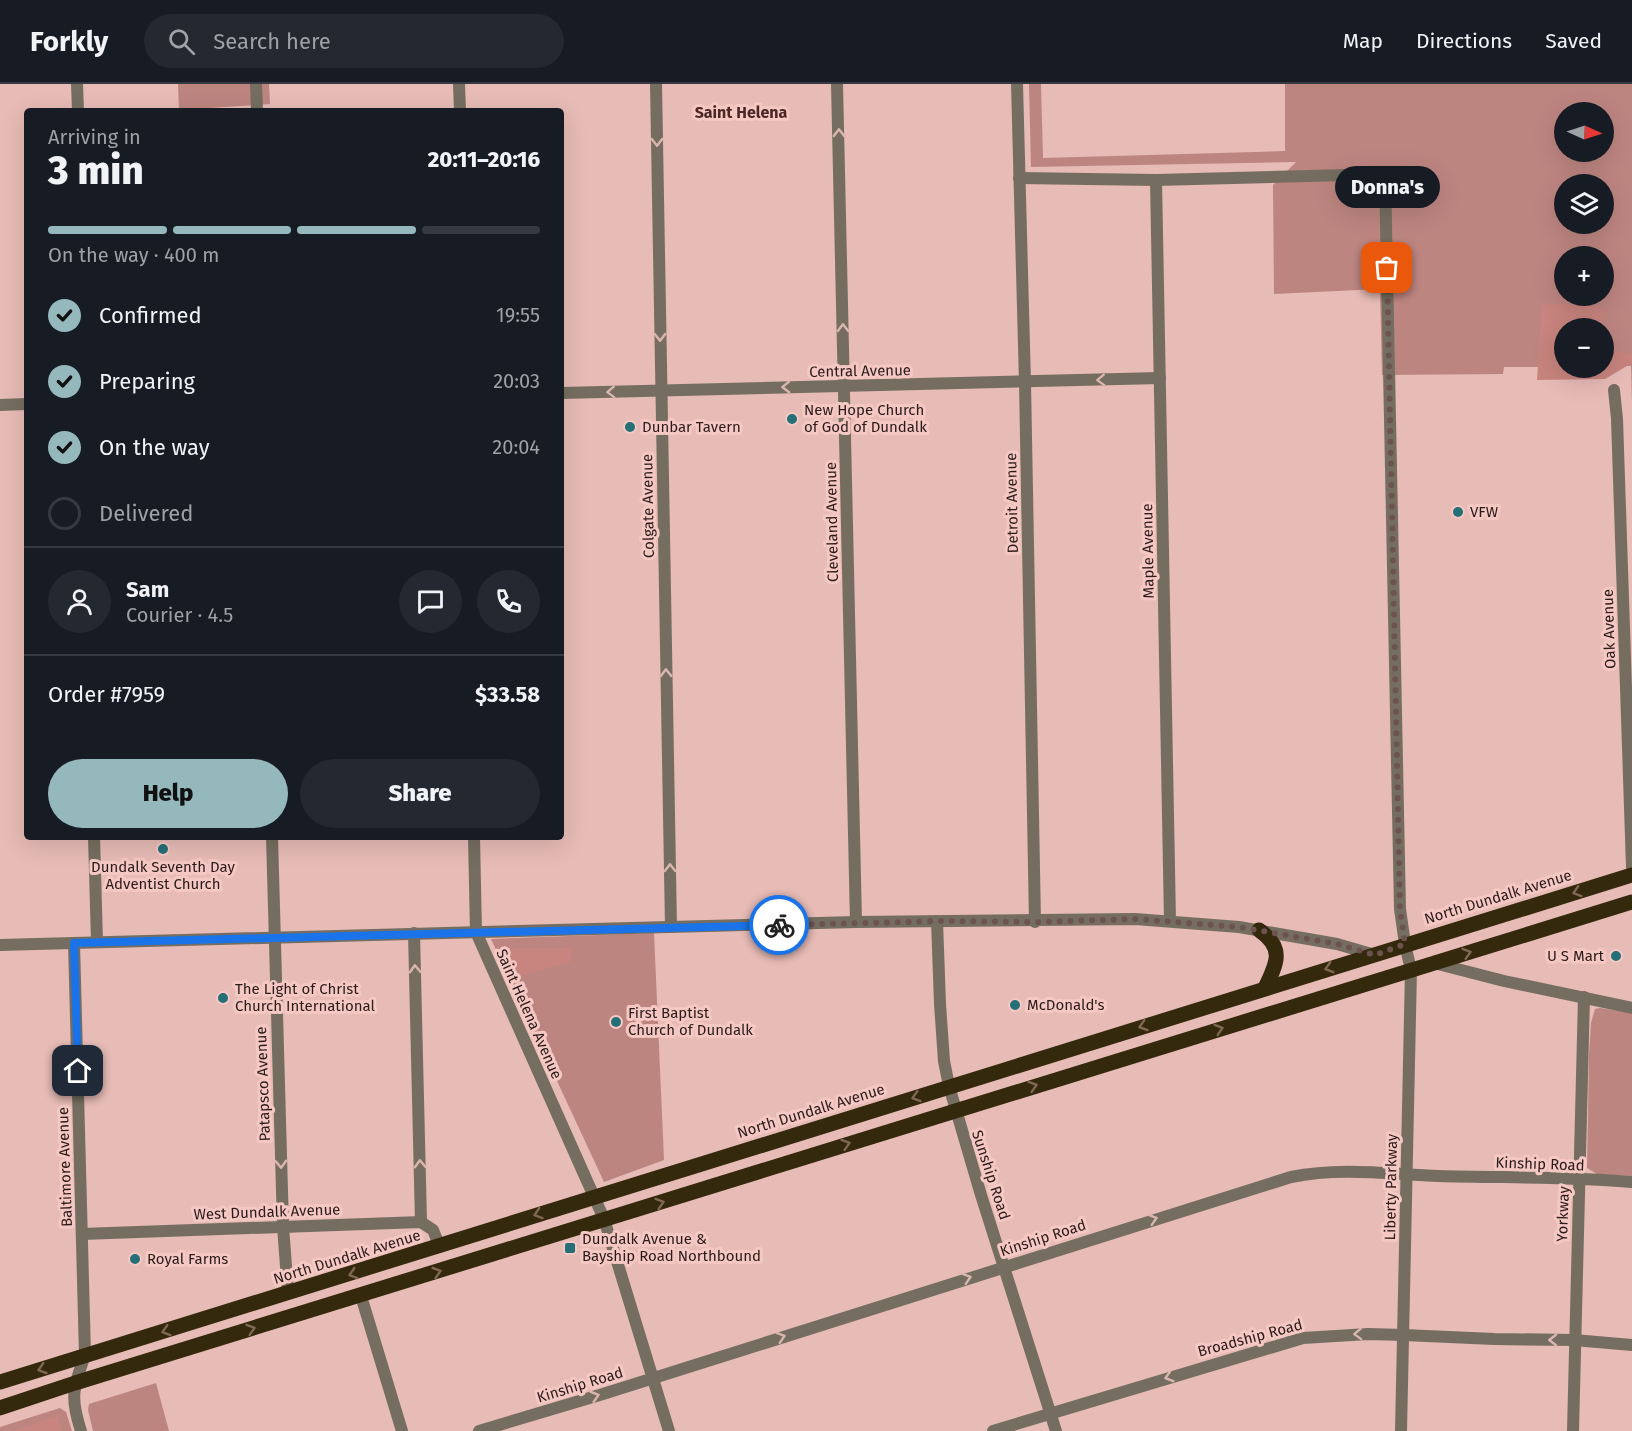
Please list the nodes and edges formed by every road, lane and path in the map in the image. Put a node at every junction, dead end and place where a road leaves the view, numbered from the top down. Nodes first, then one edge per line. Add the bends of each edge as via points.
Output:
1 (77, 84) edge
2 (256, 84) edge
3 (459, 84) edge
4 (656, 84) edge
5 (837, 84) edge
6 (1017, 84) edge
7 (78, 108) edge
8 (257, 108) edge
9 (460, 108) edge
10 (1019, 178) junction
11 (1156, 180) junction
12 (1160, 378) junction
13 (1025, 382) junction
14 (844, 387) junction
15 (661, 390) junction
16 (1614, 390) dead end
17 (564, 393) edge
18 (24, 404) edge
19 (0, 405) edge
20 (94, 840) edge
21 (272, 840) edge
22 (474, 840) edge
23 (1632, 867) edge
24 (1632, 875) edge
25 (1632, 902) edge
26 (937, 921) junction
27 (1170, 921) junction
28 (856, 922) junction
29 (1035, 922) junction
30 (671, 927) junction
31 (1259, 930) junction
32 (476, 932) junction
33 (414, 933) junction
34 (274, 937) junction
35 (97, 942) junction
36 (74, 943) junction
37 (0, 945) edge
38 (1375, 955) junction
39 (1408, 958) junction
40 (1433, 963) junction
41 (1265, 988) junction
42 (1584, 997) junction
43 (1632, 1008) edge
44 (949, 1086) junction
45 (955, 1110) junction
46 (1406, 1174) junction
47 (1579, 1180) junction
48 (1632, 1182) edge
49 (594, 1196) junction
50 (604, 1219) junction
51 (422, 1222) junction
52 (283, 1226) junction
53 (82, 1234) junction
54 (440, 1247) junction
55 (1005, 1266) junction
56 (288, 1293) junction
57 (360, 1296) junction
58 (1404, 1335) junction
59 (1574, 1340) junction
60 (1632, 1345) edge
61 (85, 1355) junction
62 (652, 1378) junction
63 (0, 1382) edge
64 (75, 1383) junction
65 (0, 1408) edge
66 (1051, 1413) junction
67 (81, 1431) edge
68 (402, 1431) edge
69 (479, 1431) edge
70 (669, 1431) edge
71 (993, 1431) edge
72 (1056, 1431) edge
73 (1401, 1431) edge
74 (1573, 1431) edge

1 - 7 street
2 - 8 street
3 - 9 street
4 -> 15 street, Colgate Avenue
14 -> 5 street, Cleveland Avenue
6 - 10 street, Detroit Avenue
10 - 11 street
10 - 13 street, Detroit Avenue
11 - 12 street, Maple Avenue
11 - 39 street, Liberty Parkway via 1385,174 1400,897
12 -> 13 street, Central Avenue
12 - 27 street, Maple Avenue
13 - 14 street, Central Avenue
13 - 29 street, Detroit Avenue
14 -> 15 street, Central Avenue
14 - 28 street, Cleveland Avenue
15 -> 17 street, Central Avenue
30 -> 15 street, Colgate Avenue
16 - 23 street, Oak Avenue
18 - 19 street
20 - 35 street
21 - 34 street, Patapsco Avenue
22 - 32 street, Saint Helena Avenue
24 -> 39 main road, North Dundalk Avenue
40 -> 25 main road, North Dundalk Avenue
26 - 28 street
26 - 29 street
26 - 44 street, Sunship Road via 944,1060
27 - 29 street
27 - 31 street
28 - 30 street
30 - 32 street
31 - 38 street
31 - 41 main road via 1277,952
32 - 33 street
32 - 49 street, Saint Helena Avenue
33 - 34 street
51 -> 33 street
34 - 35 street
34 -> 52 street, Patapsco Avenue
35 - 36 street
36 - 37 street
36 - 53 street, Baltimore Avenue
38 - 39 main road, North Dundalk Avenue
38 -> 41 main road, North Dundalk Avenue
39 - 40 main road, North Dundalk Avenue
45 -> 39 main road, North Dundalk Avenue
39 - 46 street, Liberty Parkway
40 - 42 street
41 -> 44 main road, North Dundalk Avenue
42 - 43 street
42 - 47 street, Yorkway
44 - 45 street, Sunship Road
44 -> 49 main road, North Dundalk Avenue
50 -> 45 main road, North Dundalk Avenue
45 - 55 street, Sunship Road
46 - 47 street, Kinship Road
55 -> 46 street, Kinship Road via 1291,1177 1327,1171
46 - 58 street, Liberty Parkway
47 - 48 street, Kinship Road
47 - 59 street, Yorkway
49 - 50 street, Saint Helena Avenue
49 -> 54 main road, North Dundalk Avenue
57 -> 50 main road, North Dundalk Avenue
50 - 62 street, Saint Helena Avenue
51 - 52 street, West Dundalk Avenue
51 - 54 street via 433,1230
52 - 53 street, West Dundalk Avenue
52 - 56 street, Patapsco Avenue
53 - 61 street, Baltimore Avenue
54 -> 56 main road, North Dundalk Avenue
62 -> 55 street, Kinship Road
55 - 66 street, Sunship Road
56 -> 61 main road, North Dundalk Avenue
64 -> 57 main road, North Dundalk Avenue
57 - 68 street
59 -> 58 street, Broadship Road
58 -> 66 street, Broadship Road via 1303,1338
58 - 73 street, Liberty Parkway
59 - 60 street, Broadship Road
59 - 74 street, Yorkway
61 -> 63 main road, North Dundalk Avenue
61 - 64 street
69 -> 62 street, Kinship Road
62 - 70 street, Saint Helena Avenue
64 - 65 main road, North Dundalk Avenue
64 - 67 street via 73,1407
66 - 71 street, Broadship Road
66 - 72 street, Sunship Road

